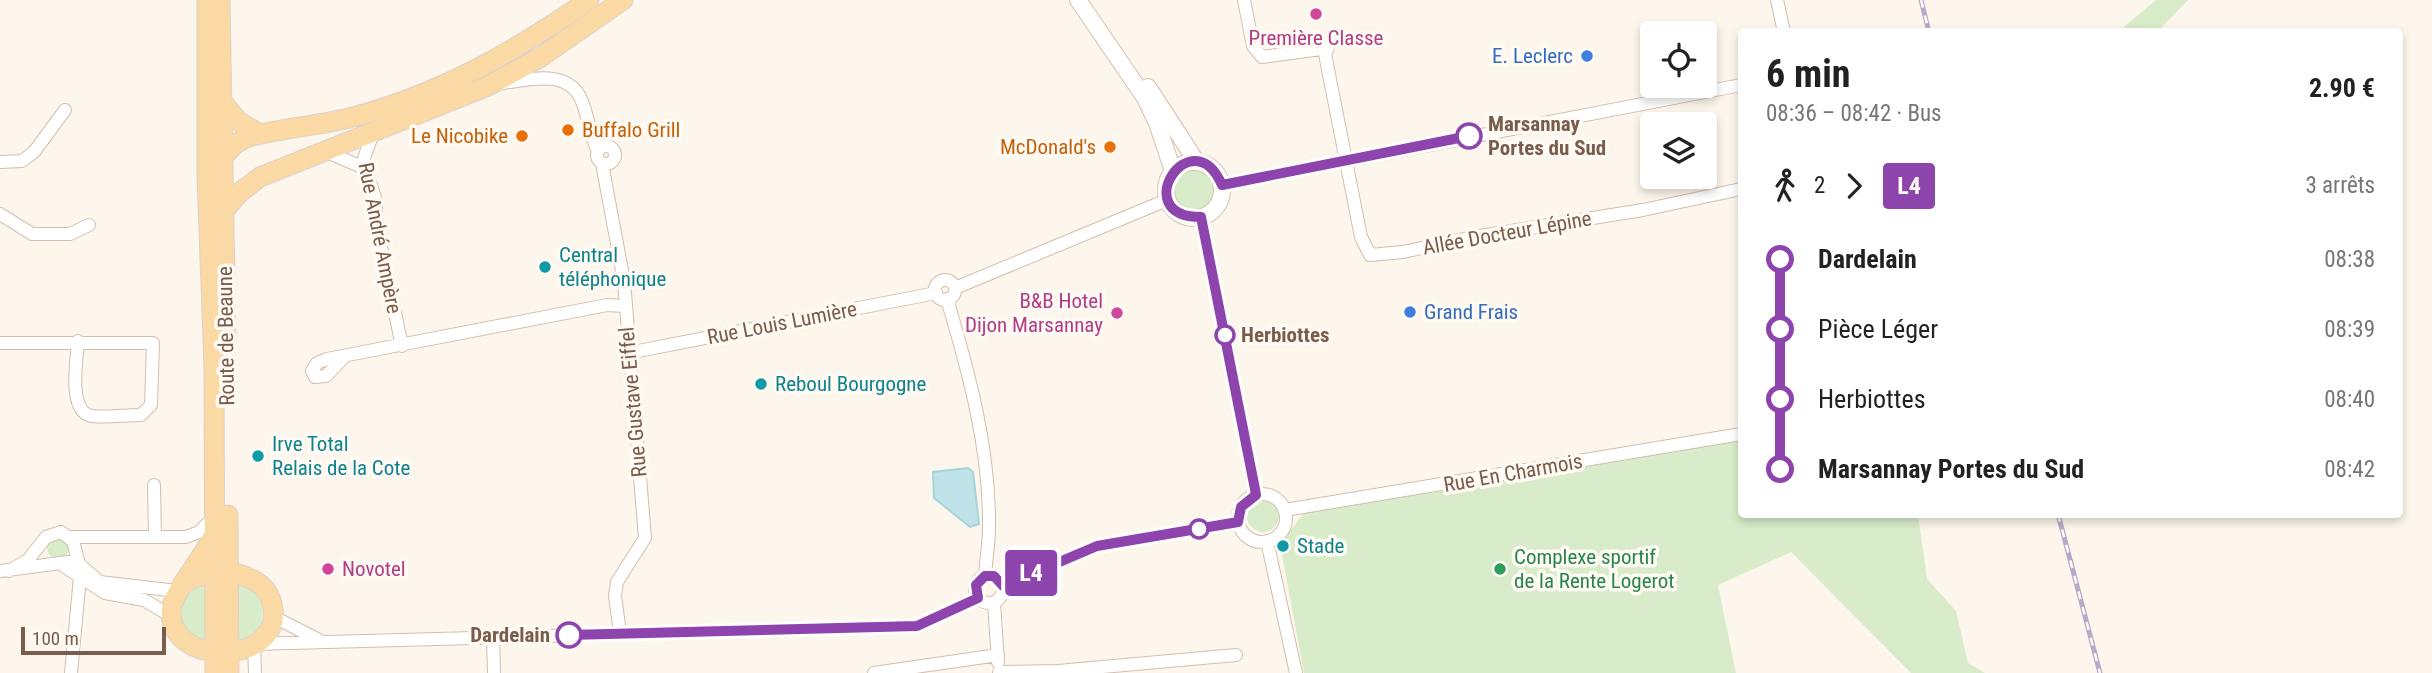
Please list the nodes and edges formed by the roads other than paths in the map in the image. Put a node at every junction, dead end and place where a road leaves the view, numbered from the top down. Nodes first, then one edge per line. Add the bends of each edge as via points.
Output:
1 (207, 0) edge
2 (220, 0) edge
3 (589, 0) edge
4 (624, 0) edge
5 (1078, 0) edge
6 (1090, 0) edge
7 (1244, 0) edge
8 (1777, 0) edge
9 (1783, 28) edge
10 (488, 86) junction
11 (1738, 86) edge
12 (221, 100) junction
13 (65, 110) dead end
14 (373, 133) junction
15 (260, 134) junction
16 (207, 139) junction
17 (327, 152) junction
18 (223, 157) junction
19 (1344, 159) junction
20 (0, 162) edge
21 (1196, 162) junction
22 (364, 168) junction
23 (1173, 170) junction
24 (207, 176) junction
25 (260, 177) junction
26 (1222, 185) junction
27 (1738, 190) edge
28 (1167, 200) junction
29 (224, 211) junction
30 (0, 214) edge
31 (1201, 217) junction
32 (89, 225) dead end
33 (941, 296) junction
34 (624, 306) junction
35 (78, 341) junction
36 (0, 343) edge
37 (402, 346) junction
38 (628, 353) junction
39 (344, 357) dead end
40 (1738, 434) edge
41 (154, 485) dead end
42 (1256, 495) junction
43 (1285, 510) junction
44 (1238, 522) junction
45 (219, 528) junction
46 (70, 537) junction
47 (155, 537) junction
48 (1267, 541) junction
49 (41, 546) junction
50 (74, 553) junction
51 (59, 565) junction
52 (5, 571) edge
53 (222, 572) junction
54 (985, 576) junction
55 (80, 577) junction
56 (260, 584) junction
57 (182, 586) junction
58 (1003, 586) junction
59 (978, 598) junction
60 (994, 603) junction
61 (171, 616) junction
62 (274, 617) junction
63 (620, 633) junction
64 (493, 638) junction
65 (319, 640) junction
66 (254, 644) junction
67 (213, 650) junction
68 (998, 655) junction
69 (1236, 656) dead end
70 (999, 672) edge
71 (71, 673) edge
72 (208, 673) edge
73 (215, 673) edge
74 (229, 673) edge
75 (238, 673) edge
76 (255, 673) edge
77 (494, 673) edge
78 (874, 673) edge
79 (1296, 673) edge

1 - 16 main road, Route de Beaune
2 - 12 main road, Route de Beaune
3 - 15 main road via 511,53 448,83 351,118
4 - 10 main road via 541,57
5 - 23 street via 1144,98
6 - 21 street
7 - 19 street via 1253,46 1262,57 1328,48 1325,54
8 - 9 street
10 - 14 main road
10 - 34 street, Rue Gustave Eiffel via 537,78 568,82 583,102 597,151 607,146 614,150 614,159 603,169 624,281
11 - 19 street
12 - 15 main road via 238,121
12 - 18 main road, Route de Beaune
13 - 20 street via 34,152 22,161
14 - 17 main road
14 - 22 street, Rue André Ampère via 364,153
15 - 18 main road via 239,141
16 - 18 main road
16 - 24 main road, Route de Beaune
17 - 22 street
17 - 25 main road
18 - 24 main road
18 - 25 main road via 244,173
18 - 29 main road, Route de Beaune
19 - 26 street
19 - 27 street, Allée Docteur Lépine via 1361,237 1370,255
21 - 23 street
21 - 26 street via 1217,173
22 - 37 street, Rue André Ampère via 376,201 376,223
23 - 28 street via 1166,184
24 - 45 main road, Route de Beaune
25 - 29 main road
26 - 31 street via 1221,198
28 - 31 street via 1175,211
28 - 33 street via 955,288 952,297
29 - 45 main road, Route de Beaune
30 - 32 street via 32,234 70,234
31 - 42 street
33 - 38 street, Rue Louis Lumière
33 - 54 street via 972,385 985,464 989,531
34 - 37 street via 607,305
34 - 38 street, Rue Gustave Eiffel
35 - 35 street via 153,343 151,405 141,415 88,416 78,408
35 - 36 street
37 - 39 street
38 - 63 street, Rue Gustave Eiffel via 645,538 617,582
40 - 43 street, Rue En Charmois
41 - 47 street
42 - 43 street via 1275,498
42 - 44 street via 1241,507
43 - 48 street via 1283,529
44 - 48 street via 1251,539
44 - 58 street via 1097,546
45 - 47 street via 186,537
45 - 53 main road, Route de Beaune
45 - 56 main road
45 - 57 main road
46 - 47 street
46 - 49 street via 55,532
46 - 50 street
48 - 79 street
49 - 51 street via 46,561
49 - 52 street via 27,560
50 - 51 street
50 - 57 street via 83,569 100,582
51 - 52 street
51 - 55 street
53 - 56 main road
53 - 57 main road
53 - 67 main road, Route de Beaune
54 - 58 street via 994,576
54 - 59 street via 976,585
55 - 61 street via 105,593 144,600
55 - 71 street
56 - 62 main road via 271,599
57 - 61 main road
58 - 60 street via 1001,598
59 - 60 street
59 - 63 street via 917,626
60 - 68 street
61 - 67 main road via 183,638
62 - 65 street
62 - 66 main road via 268,634
63 - 64 street
64 - 65 street
64 - 77 street
65 - 66 street
66 - 67 main road
66 - 75 main road
66 - 76 street
67 - 72 main road
67 - 73 main road, Route de Beaune
67 - 74 main road, Route de Beaune
68 - 70 street
68 - 78 street
69 - 70 street

